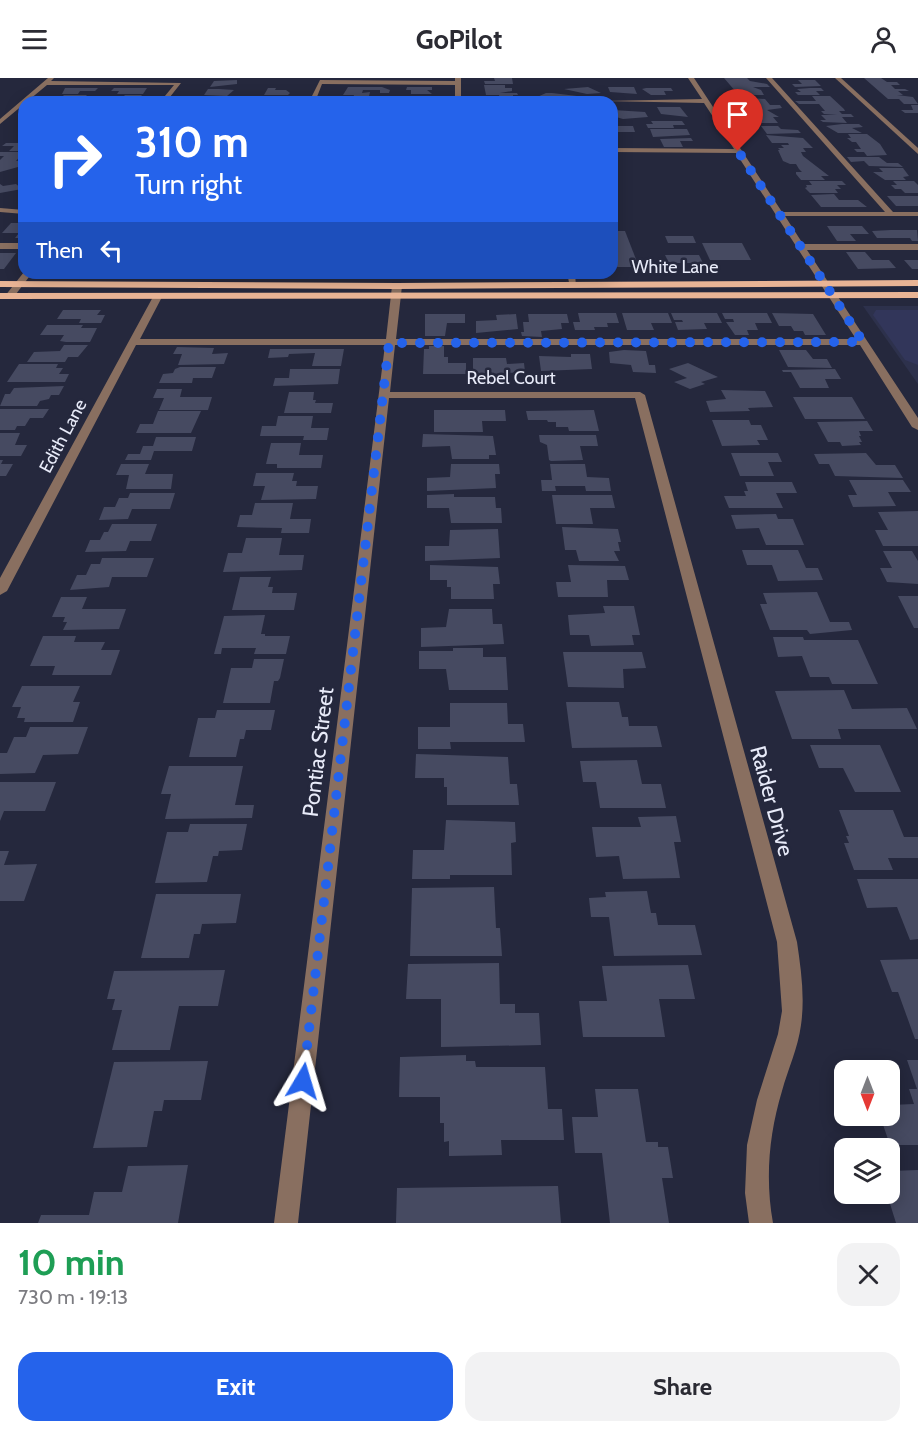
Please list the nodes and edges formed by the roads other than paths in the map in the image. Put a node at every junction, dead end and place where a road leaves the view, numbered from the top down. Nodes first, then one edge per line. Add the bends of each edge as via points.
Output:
1 (691, 78) edge
2 (769, 78) edge
3 (838, 78) edge
4 (48, 80) edge
5 (458, 80) edge
6 (30, 96) edge
7 (168, 96) edge
8 (314, 96) edge
9 (458, 96) edge
10 (618, 101) edge
11 (706, 101) junction
12 (18, 106) edge
13 (0, 122) edge
14 (625, 140) dead end
15 (637, 149) junction
16 (618, 150) edge
17 (738, 151) junction
18 (918, 152) edge
19 (0, 210) edge
20 (18, 212) edge
21 (780, 214) junction
22 (891, 214) junction
23 (918, 214) edge
24 (0, 246) edge
25 (18, 246) edge
26 (802, 247) junction
27 (918, 247) edge
28 (24, 279) edge
29 (572, 279) edge
30 (825, 283) junction
31 (918, 283) edge
32 (0, 284) edge
33 (20, 284) junction
34 (573, 285) junction
35 (395, 292) junction
36 (833, 295) junction
37 (918, 295) edge
38 (5, 296) edge
39 (157, 297) junction
40 (133, 342) junction
41 (863, 342) junction
42 (389, 343) junction
43 (382, 395) junction
44 (640, 395) joint
45 (918, 427) edge
46 (0, 591) edge
47 (286, 1223) edge
48 (761, 1223) edge

1 - 11 street
2 - 22 street
3 - 18 street
4 - 6 street
4 - 7 street via 178,83
5 - 8 street via 320,82
5 - 9 street
10 - 11 street
11 - 17 street
12 - 13 street
14 - 15 street
15 - 16 street
15 - 17 street
17 - 21 street
19 - 20 street
21 - 22 street
21 - 26 street
22 - 23 street
24 - 25 street
26 - 27 street
26 - 30 street
28 - 33 street
29 - 34 street
30 - 31 main road, White Lane
30 - 34 main road, White Lane
30 - 36 street
32 - 33 main road, White Lane
33 - 35 main road, White Lane
33 - 38 street
34 - 35 main road, White Lane
35 - 36 main road, White Lane
35 - 39 main road, White Lane
35 - 42 street, Pontiac Street
36 - 37 main road, White Lane
36 - 41 street
38 - 39 main road, White Lane
39 - 40 street, Edith Lane
40 - 42 street
40 - 46 street, Edith Lane
41 - 42 street
41 - 45 street
42 - 43 street, Pontiac Street
43 - 44 street, Rebel Court
43 - 47 street, Pontiac Street
44 - 48 street, Raider Drive via 787,942 793,984 789,1032 767,1101 758,1152

